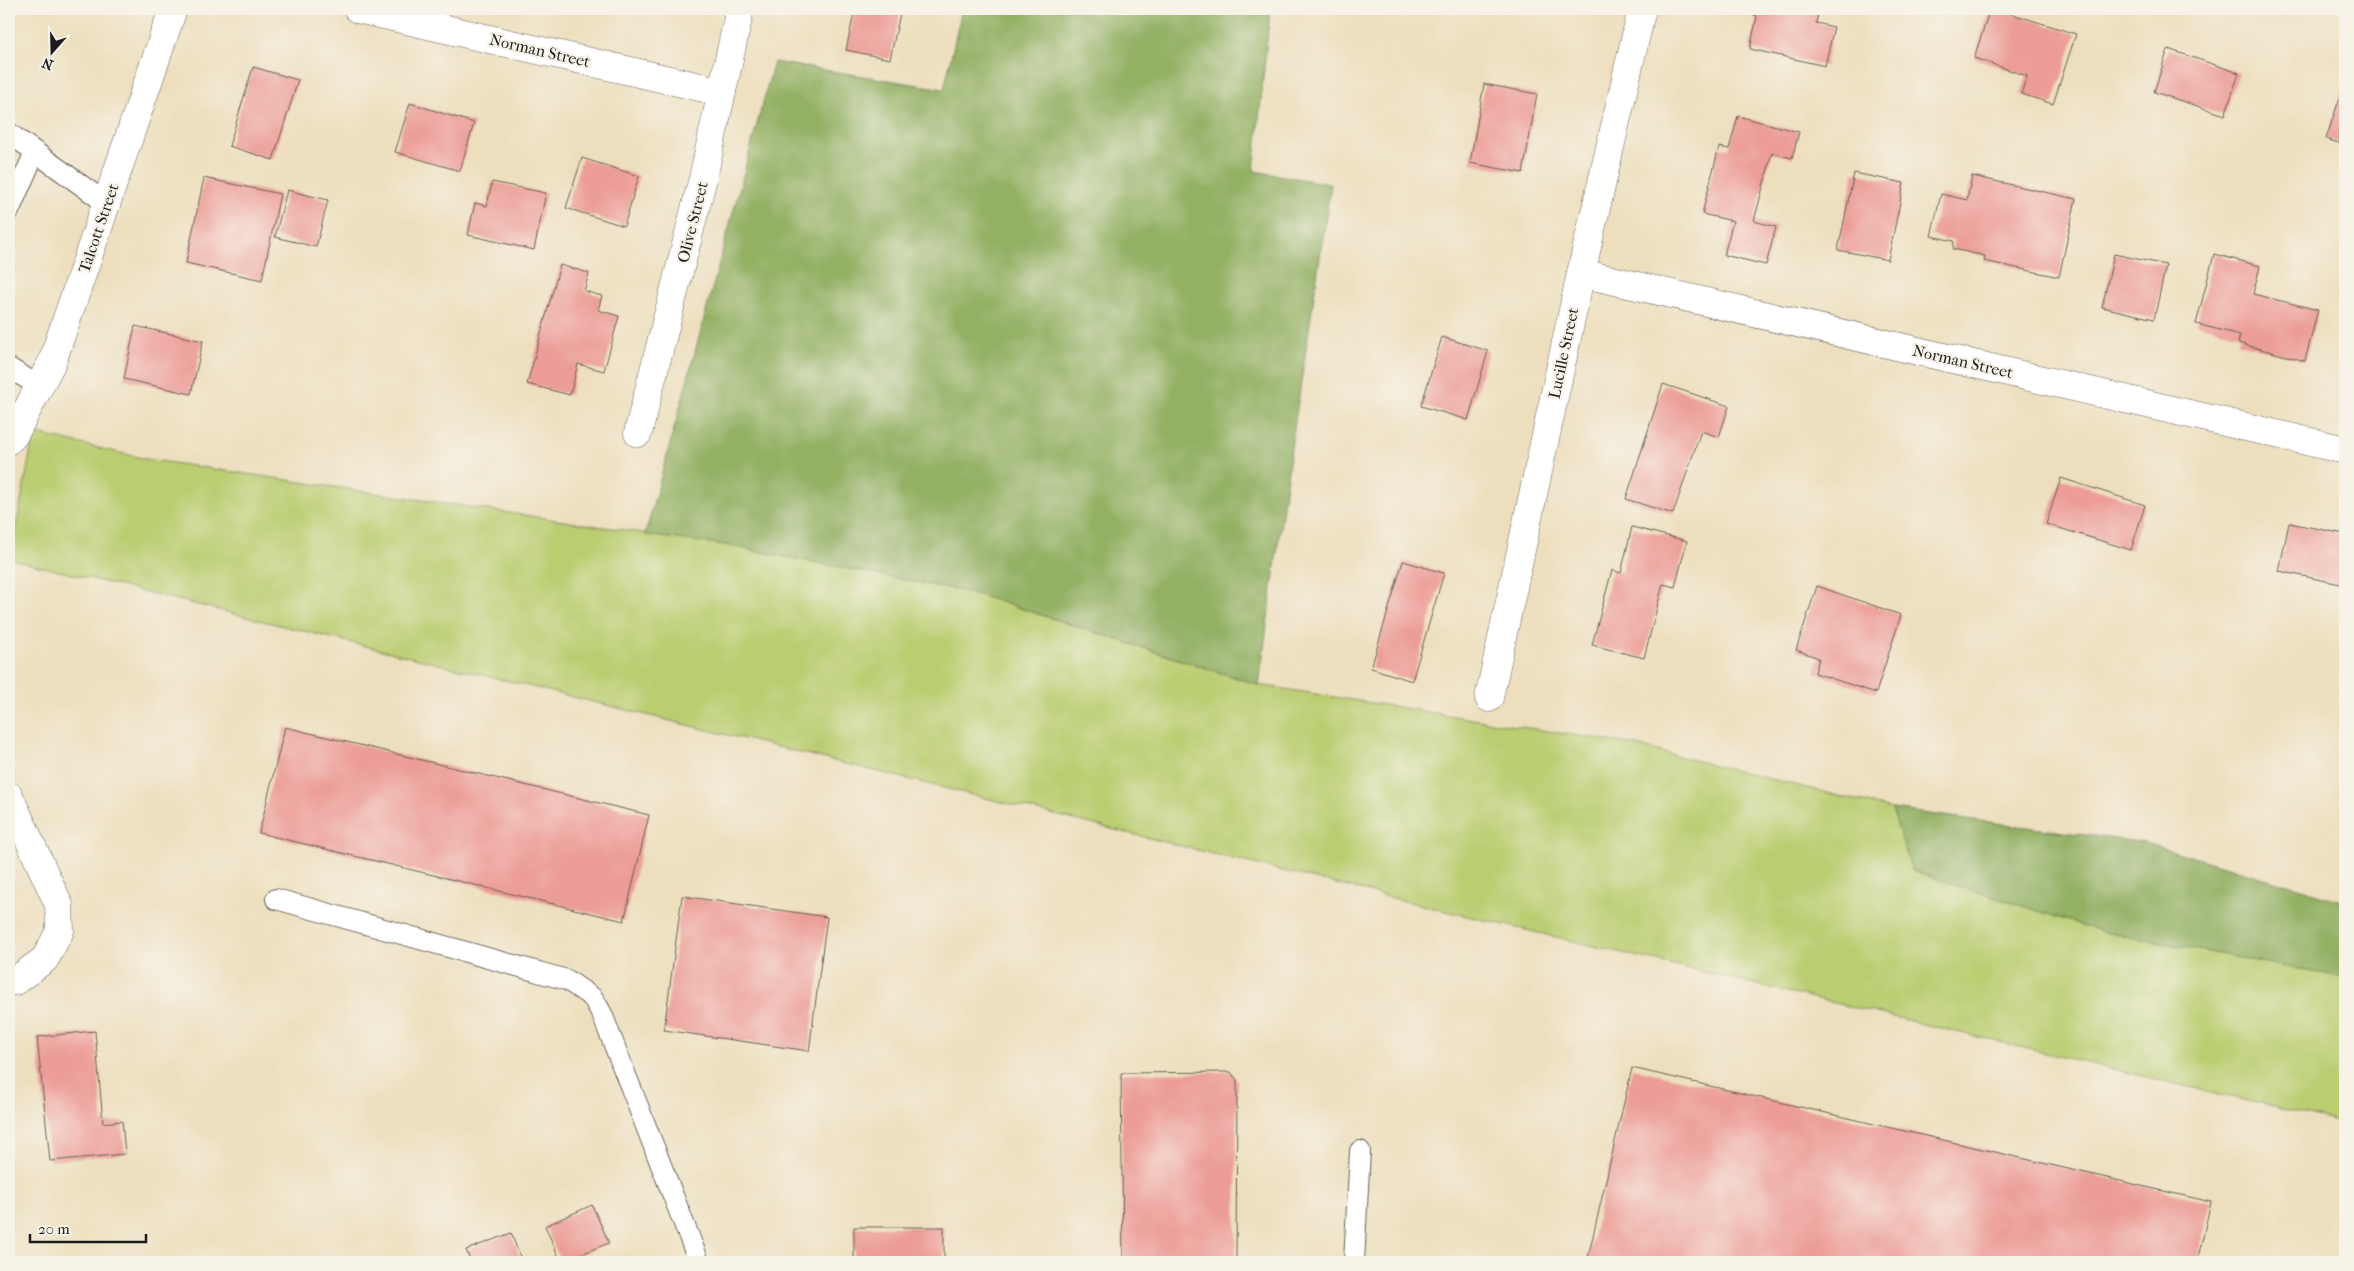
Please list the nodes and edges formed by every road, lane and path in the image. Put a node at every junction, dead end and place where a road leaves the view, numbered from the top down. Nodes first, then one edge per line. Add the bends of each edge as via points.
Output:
1 (173, 9) edge
2 (358, 9) edge
3 (740, 9) edge
4 (1642, 9) edge
5 (722, 92) junction
6 (9, 133) edge
7 (35, 152) junction
8 (106, 203) junction
9 (9, 211) edge
10 (1581, 273) junction
11 (9, 368) edge
12 (39, 386) junction
13 (638, 433) dead end
14 (9, 440) edge
15 (2345, 450) edge
16 (1489, 698) dead end
17 (9, 796) edge
18 (276, 899) dead end
19 (9, 980) edge
20 (1360, 1151) dead end
21 (699, 1262) edge
22 (1354, 1262) edge

1 - 8 street, Talcott Street
2 - 5 street, Norman Street
3 - 5 street, Olive Street
4 - 10 street, Lucille Street
5 - 13 street, Olive Street
6 - 7 lane
7 - 8 lane
7 - 9 lane
8 - 12 street, Talcott Street via 52,362
10 - 15 street, Norman Street
10 - 16 street, Lucille Street
11 - 12 lane
12 - 14 street, Talcott Street
17 - 19 street via 59,905 60,932 45,958 15,980
18 - 21 lane via 566,980 593,998
20 - 22 lane

